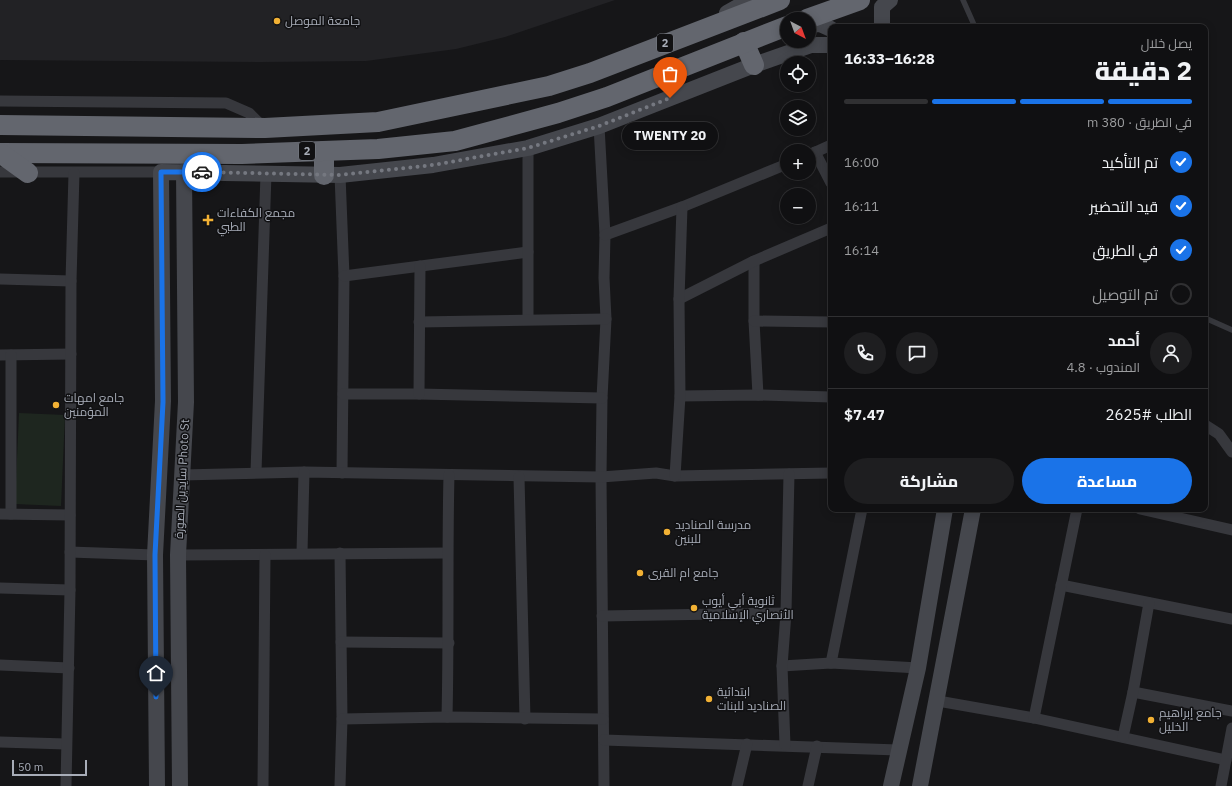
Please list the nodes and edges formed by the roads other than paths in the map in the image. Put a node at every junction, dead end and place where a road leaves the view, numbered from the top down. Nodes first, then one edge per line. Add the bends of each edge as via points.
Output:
1 (750, 0) edge
2 (780, 0) edge
3 (860, 0) edge
4 (890, 0) edge
5 (963, 0) edge
6 (816, 16) edge
7 (816, 24) edge
8 (882, 24) edge
9 (974, 24) edge
10 (828, 28) edge
11 (780, 29) edge
12 (686, 35) junction
13 (744, 42) junction
14 (828, 45) edge
15 (754, 65) junction
16 (549, 86) junction
17 (0, 101) edge
18 (558, 113) junction
19 (0, 125) edge
20 (599, 126) junction
21 (265, 128) junction
22 (828, 146) edge
23 (528, 148) junction
24 (324, 151) junction
25 (816, 152) edge
26 (0, 154) edge
27 (816, 160) edge
28 (780, 167) edge
29 (0, 172) edge
30 (161, 172) junction
31 (184, 172) junction
32 (28, 173) junction
33 (74, 173) junction
34 (266, 174) junction
35 (332, 175) junction
36 (828, 179) edge
37 (682, 208) junction
38 (828, 229) edge
39 (605, 235) junction
40 (528, 252) junction
41 (754, 261) junction
42 (420, 266) junction
43 (344, 276) junction
44 (0, 279) edge
45 (72, 281) junction
46 (679, 299) junction
47 (528, 319) junction
48 (606, 319) junction
49 (1208, 319) edge
50 (754, 321) junction
51 (419, 322) junction
52 (828, 322) edge
53 (1232, 330) edge
54 (71, 354) junction
55 (5, 355) edge
56 (342, 394) junction
57 (419, 394) junction
58 (758, 395) junction
59 (680, 396) junction
60 (828, 397) edge
61 (602, 398) junction
62 (1208, 427) edge
63 (1232, 452) edge
64 (256, 472) junction
65 (304, 472) junction
66 (342, 473) junction
67 (828, 473) edge
68 (789, 474) junction
69 (182, 475) junction
70 (449, 475) junction
71 (675, 476) junction
72 (520, 477) junction
73 (601, 477) junction
74 (861, 512) edge
75 (944, 512) edge
76 (972, 512) edge
77 (1076, 512) edge
78 (1153, 512) edge
79 (5, 514) edge
80 (70, 515) junction
81 (1232, 530) edge
82 (70, 552) junction
83 (302, 553) junction
84 (340, 553) junction
85 (447, 553) junction
86 (155, 555) junction
87 (178, 555) junction
88 (265, 555) junction
89 (1061, 585) junction
90 (0, 588) edge
91 (70, 590) junction
92 (1149, 603) junction
93 (786, 613) junction
94 (602, 616) junction
95 (1232, 618) edge
96 (341, 642) junction
97 (449, 643) junction
98 (831, 663) junction
99 (0, 665) edge
100 (782, 666) junction
101 (69, 668) junction
102 (918, 668) junction
103 (1133, 692) junction
104 (938, 701) junction
105 (1232, 711) edge
106 (447, 717) junction
107 (1034, 718) junction
108 (342, 719) junction
109 (525, 719) junction
110 (604, 719) junction
111 (1232, 728) edge
112 (1123, 737) junction
113 (604, 740) junction
114 (0, 742) edge
115 (66, 744) junction
116 (748, 744) junction
117 (785, 745) junction
118 (817, 746) junction
119 (898, 750) junction
120 (1226, 760) junction
121 (157, 781) edge
122 (180, 781) edge
123 (66, 786) edge
124 (263, 786) edge
125 (340, 786) edge
126 (604, 786) edge
127 (737, 786) edge
128 (808, 786) edge
129 (891, 786) edge
130 (920, 786) edge
131 (1221, 786) edge

1 - 12 street
2 - 12 highway, 2
3 - 6 highway
4 - 8 street via 882,7
5 - 9 lane
7 - 10 street
11 - 13 highway, 2
12 - 16 highway, 2 via 590,73
13 - 15 highway
13 - 18 highway, 2 via 607,97
14 - 15 street via 811,45
15 - 20 street
16 - 18 highway
16 - 21 highway, 2 via 378,122
17 - 21 street via 226,103 249,113
18 - 24 highway, 2 via 455,141 378,149
19 - 21 highway, 2
20 - 23 street
20 - 39 street
22 - 25 street
23 - 35 street via 433,165
23 - 40 street
24 - 26 highway, 2 via 242,154
24 - 35 highway
26 - 32 highway
27 - 36 street
28 - 37 street
29 - 32 street
30 - 31 street
30 - 33 street
30 - 86 street, سايدين الصورة Photo St via 163,402
31 - 34 street
31 - 69 street, سايدين الصورة Photo St via 186,402
32 - 33 street
33 - 45 street
34 - 35 street
34 - 64 street
35 - 43 street
37 - 39 street
37 - 46 street
38 - 41 street
39 - 48 street
40 - 42 street
40 - 47 street
41 - 46 street
41 - 50 street
42 - 43 street
42 - 51 street
43 - 56 street
44 - 45 street
45 - 54 street
46 - 59 street
47 - 48 street
47 - 51 street
48 - 61 street
49 - 53 lane
50 - 52 street
50 - 58 street
51 - 57 street
54 - 55 street
54 - 80 street
55 - 79 street
56 - 57 street
56 - 66 street
57 - 61 street
58 - 59 street
58 - 60 street
59 - 71 street
61 - 73 street
62 - 63 street via 1219,434
64 - 65 street
64 - 69 street
65 - 66 street
65 - 83 street
66 - 70 street
67 - 68 street
68 - 71 street
68 - 93 street
69 - 87 street, سايدين الصورة Photo St
70 - 72 street
70 - 85 street
71 - 73 street via 656,473
72 - 73 street
72 - 109 street
73 - 94 street
74 - 98 street
75 - 102 street
76 - 104 street
77 - 89 street
78 - 81 street
79 - 80 street
80 - 82 street
82 - 86 street
82 - 91 street
83 - 84 street
83 - 88 street
84 - 85 street
84 - 96 street
85 - 97 street
86 - 121 street, سايدين الصورة Photo St
87 - 88 street
87 - 122 street, سايدين الصورة Photo St
88 - 124 street
89 - 92 street
89 - 107 street
90 - 91 street
91 - 101 street
92 - 95 street
92 - 103 street
93 - 94 street
93 - 100 street
94 - 110 street
96 - 97 street
96 - 108 street
97 - 106 street
98 - 100 street
98 - 102 street
99 - 101 street
100 - 117 street
101 - 115 street
102 - 119 street
103 - 105 street
103 - 112 street
104 - 107 street
104 - 130 street
106 - 108 street
106 - 109 street
107 - 112 street
108 - 125 street
109 - 110 street
110 - 113 street
111 - 120 street
112 - 120 street
113 - 116 street
113 - 126 street
114 - 115 street
115 - 123 street
116 - 117 street
116 - 127 street
117 - 118 street
118 - 119 street
118 - 128 street
119 - 129 street
120 - 131 street
121 - 122 street

